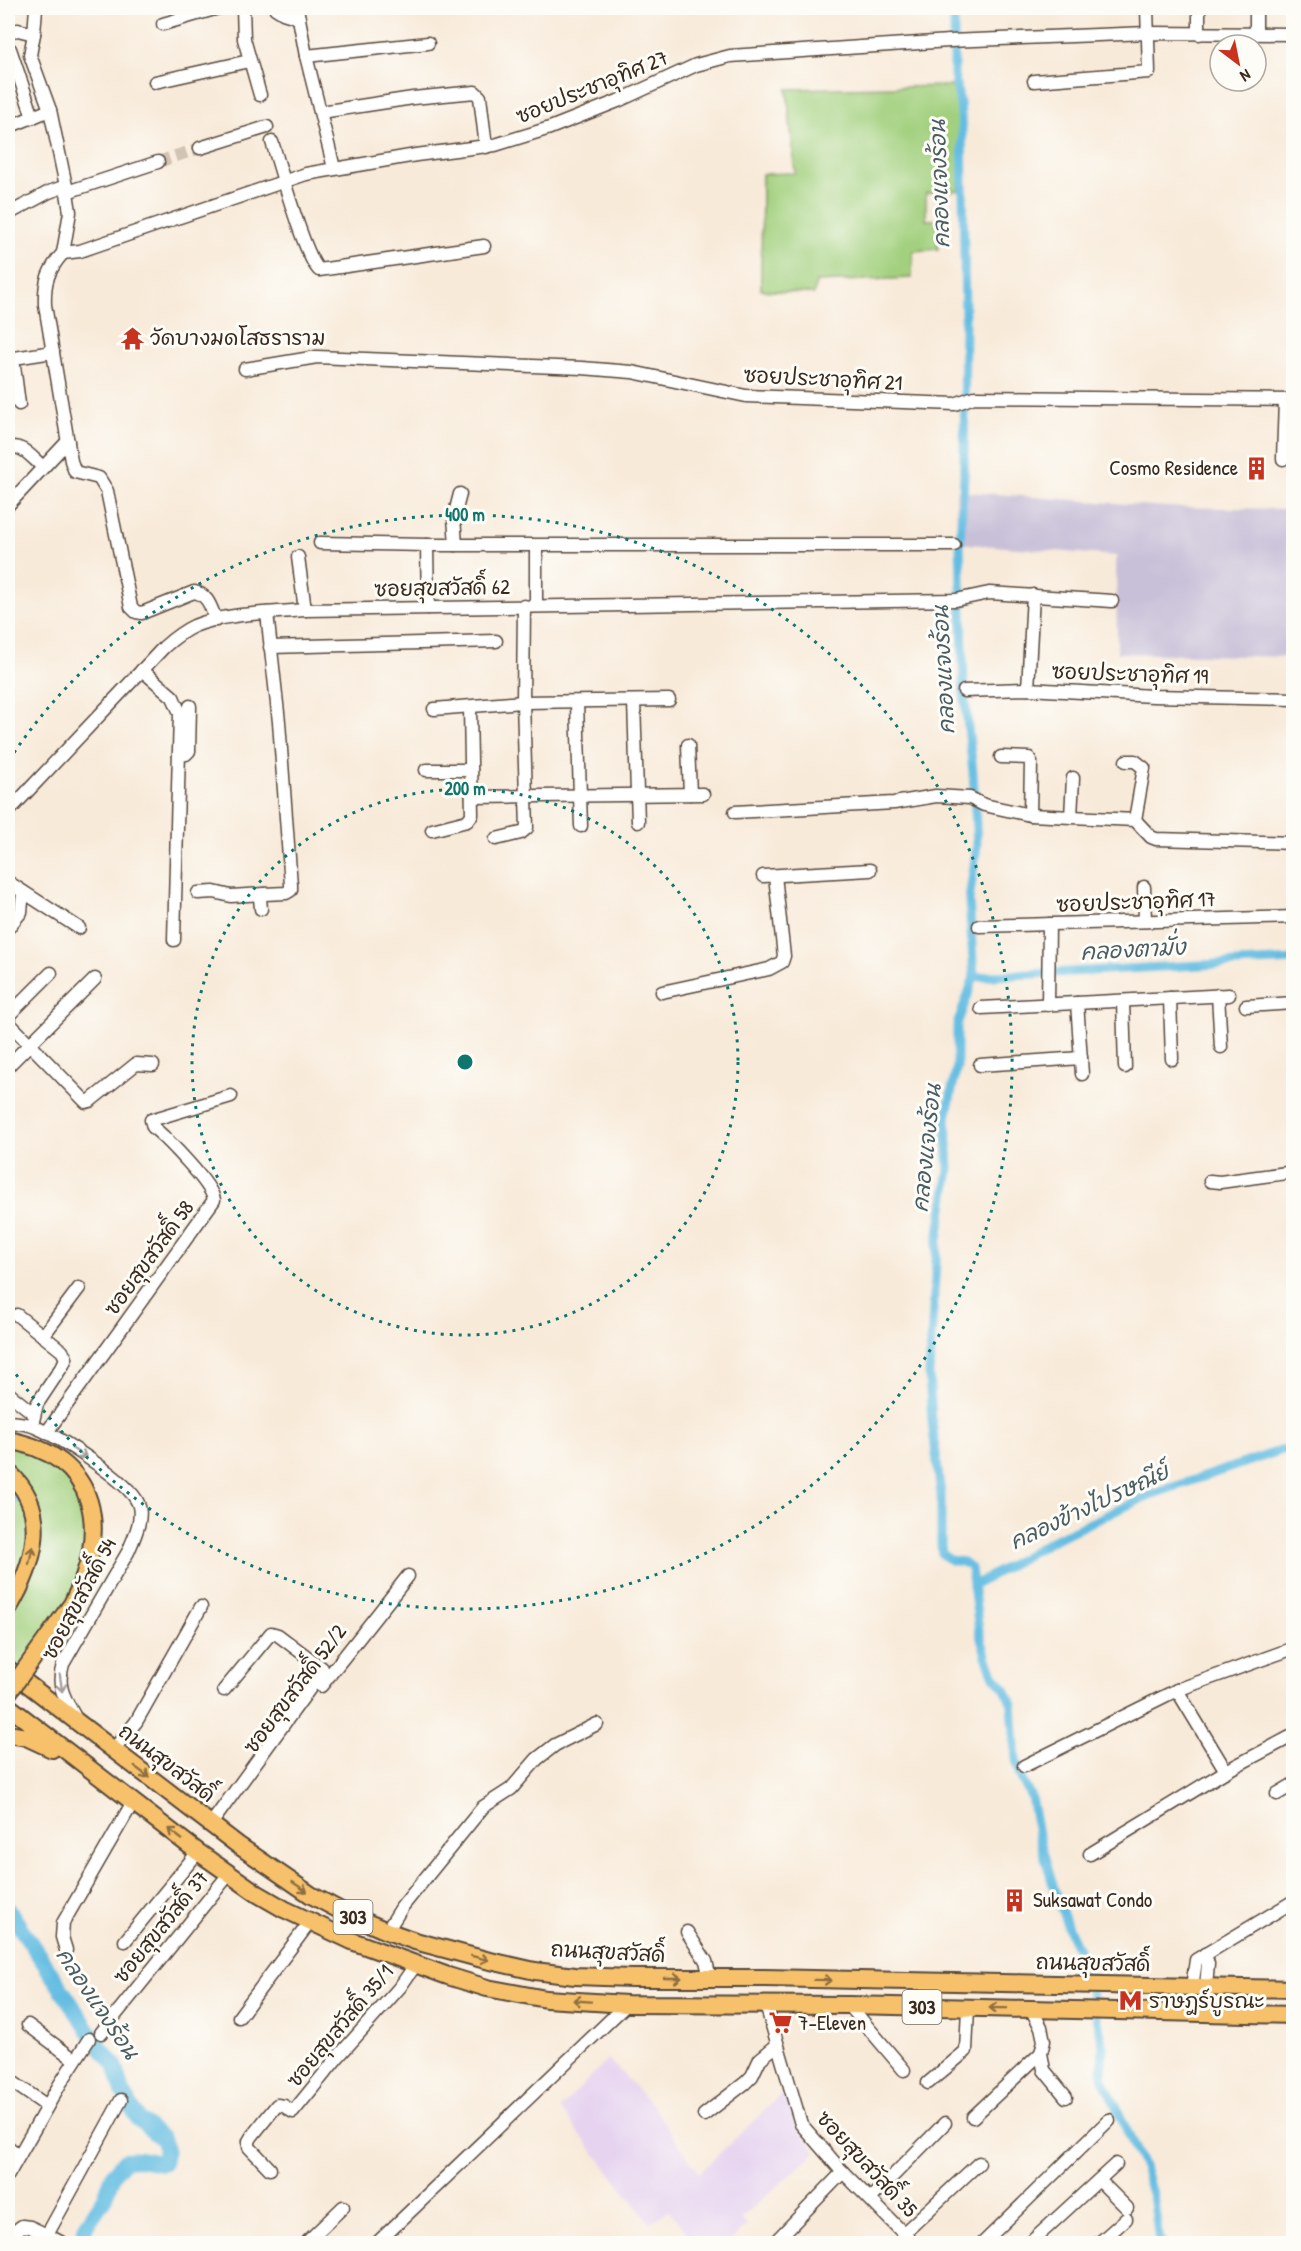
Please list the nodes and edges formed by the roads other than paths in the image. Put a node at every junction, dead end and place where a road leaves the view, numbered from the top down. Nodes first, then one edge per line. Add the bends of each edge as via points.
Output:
1 (36, 8) edge
2 (218, 8) edge
3 (243, 8) edge
4 (275, 8) edge
5 (1147, 8) edge
6 (1199, 8) edge
7 (1256, 8) edge
8 (300, 10) edge
9 (163, 24) dead end
10 (8, 32) edge
11 (1148, 33) junction
12 (1256, 33) edge
13 (34, 34) junction
14 (1199, 34) junction
15 (1208, 34) edge
16 (1268, 34) edge
17 (1293, 34) edge
18 (428, 43) dead end
19 (10, 50) dead end
20 (306, 56) junction
21 (249, 62) junction
22 (1034, 81) dead end
23 (155, 82) dead end
24 (260, 95) dead end
25 (50, 110) junction
26 (321, 112) junction
27 (33, 117) junction
28 (267, 126) dead end
29 (8, 127) edge
30 (272, 142) dead end
31 (486, 147) junction
32 (200, 148) tunnel mouth
33 (158, 162) tunnel mouth
34 (334, 168) junction
35 (285, 182) junction
36 (67, 189) junction
37 (8, 213) edge
38 (484, 246) dead end
39 (63, 254) junction
40 (53, 352) junction
41 (10, 358) edge
42 (245, 369) dead end
43 (1289, 400) edge
44 (20, 404) dead end
45 (68, 441) junction
46 (8, 448) edge
47 (1283, 459) dead end
48 (43, 467) junction
49 (460, 494) dead end
50 (8, 505) edge
51 (320, 543) dead end
52 (427, 545) junction
53 (456, 545) junction
54 (954, 545) dead end
55 (536, 551) dead end
56 (298, 557) dead end
57 (1034, 595) junction
58 (1112, 601) dead end
59 (530, 606) junction
60 (428, 608) junction
61 (305, 610) junction
62 (267, 613) junction
63 (216, 620) junction
64 (496, 641) dead end
65 (270, 647) junction
66 (142, 670) junction
67 (1028, 689) junction
68 (964, 691) dead end
69 (1293, 699) edge
70 (669, 700) dead end
71 (524, 702) junction
72 (634, 702) junction
73 (577, 703) junction
74 (190, 706) dead end
75 (470, 708) junction
76 (434, 709) dead end
77 (688, 745) dead end
78 (179, 755) junction
79 (1001, 757) dead end
80 (1126, 761) dead end
81 (426, 770) dead end
82 (471, 770) junction
83 (1073, 778) dead end
84 (637, 795) junction
85 (580, 796) junction
86 (472, 797) junction
87 (525, 797) junction
88 (8, 810) edge
89 (735, 813) dead end
90 (1030, 815) junction
91 (1071, 817) junction
92 (1136, 820) junction
93 (638, 822) dead end
94 (581, 826) dead end
95 (432, 830) dead end
96 (496, 839) dead end
97 (1293, 843) edge
98 (870, 870) dead end
99 (8, 882) edge
100 (1144, 887) dead end
101 (23, 892) junction
102 (198, 893) dead end
103 (264, 894) junction
104 (261, 909) dead end
105 (1293, 917) edge
106 (1145, 921) junction
107 (1049, 924) junction
108 (980, 926) dead end
109 (8, 928) edge
110 (79, 928) dead end
111 (174, 939) dead end
112 (51, 973) dead end
113 (95, 979) dead end
114 (662, 992) dead end
115 (1170, 998) junction
116 (1123, 1001) junction
117 (1077, 1003) junction
118 (1293, 1003) edge
119 (1048, 1005) junction
120 (1246, 1006) dead end
121 (981, 1008) dead end
122 (8, 1016) edge
123 (8, 1022) edge
124 (30, 1044) junction
125 (1221, 1047) dead end
126 (1081, 1058) junction
127 (1172, 1059) dead end
128 (153, 1065) dead end
129 (980, 1065) dead end
130 (8, 1066) edge
131 (1125, 1067) dead end
132 (1082, 1074) dead end
133 (231, 1096) dead end
134 (1293, 1172) edge
135 (1210, 1181) dead end
136 (80, 1288) dead end
137 (17, 1315) dead end
138 (43, 1336) junction
139 (8, 1393) edge
140 (32, 1419) junction
141 (8, 1422) edge
142 (47, 1432) junction
143 (8, 1440) edge
144 (8, 1473) edge
145 (408, 1576) dead end
146 (201, 1607) dead end
147 (8, 1609) edge
148 (1293, 1648) edge
149 (9, 1670) edge
150 (224, 1690) dead end
151 (1177, 1690) junction
152 (8, 1693) edge
153 (8, 1706) edge
154 (79, 1724) junction
155 (597, 1724) dead end
156 (8, 1734) edge
157 (1293, 1735) edge
158 (113, 1750) junction
159 (80, 1762) junction
160 (1024, 1766) dead end
161 (1226, 1771) junction
162 (1293, 1784) edge
163 (1277, 1794) dead end
164 (133, 1802) junction
165 (213, 1826) junction
166 (198, 1852) junction
167 (1090, 1854) dead end
168 (229, 1874) junction
169 (1293, 1901) edge
170 (310, 1922) junction
171 (387, 1931) junction
172 (687, 1932) dead end
173 (125, 1941) dead end
174 (66, 1950) dead end
175 (416, 1964) junction
176 (710, 1978) junction
177 (765, 1978) junction
178 (1199, 1987) junction
179 (1293, 1989) edge
180 (627, 2004) junction
181 (766, 2005) junction
182 (849, 2005) junction
183 (968, 2008) junction
184 (1031, 2009) junction
185 (1293, 2015) edge
186 (239, 2017) dead end
187 (28, 2025) dead end
188 (101, 2032) dead end
189 (89, 2039) dead end
190 (777, 2045) junction
191 (1041, 2053) junction
192 (75, 2061) junction
193 (904, 2070) dead end
194 (8, 2079) edge
195 (928, 2083) dead end
196 (1066, 2097) dead end
197 (121, 2100) dead end
198 (47, 2106) junction
199 (704, 2115) dead end
200 (973, 2117) dead end
201 (1109, 2120) dead end
202 (945, 2123) dead end
203 (8, 2147) edge
204 (19, 2154) junction
205 (979, 2163) dead end
206 (1116, 2164) dead end
207 (270, 2169) dead end
208 (843, 2172) junction
209 (8, 2175) edge
210 (1099, 2180) junction
211 (870, 2199) junction
212 (343, 2207) dead end
213 (904, 2233) junction
214 (47, 2235) junction
215 (312, 2241) edge
216 (12, 2244) edge
217 (64, 2244) edge
218 (376, 2244) edge
219 (773, 2244) edge
220 (914, 2244) edge
221 (982, 2244) edge
222 (1029, 2244) edge
223 (1098, 2244) edge

1 - 13 street
2 - 9 street
3 - 21 street
4 - 8 street via 283,13
5 - 11 street
6 - 14 street
7 - 12 street
8 - 20 street
10 - 13 street
11 - 14 street, ซอยประชาอุทิศ 27
11 - 22 street via 1149,72
11 - 31 street, ซอยประชาอุทิศ 27 via 953,41 720,58 550,128
13 - 25 street via 30,54
14 - 15 street, ซอยประชาอุทิศ 27
16 - 17 street, ซอยประชาอุทิศ 27
18 - 20 street
19 - 27 street
20 - 26 street
21 - 23 street
21 - 24 street
25 - 27 street
25 - 36 street
26 - 31 street via 475,92 480,97
26 - 34 street
27 - 29 street
28 - 32 street
30 - 35 street
31 - 34 street, ซอยประชาอุทิศ 27
33 - 36 street
34 - 35 street, ซอยประชาอุทิศ 27
35 - 38 street via 306,245 319,270
35 - 39 street, ซอยประชาอุทิศ 27
36 - 37 street via 49,192
36 - 39 street via 70,212
39 - 40 street via 47,275 44,287
40 - 41 street
40 - 45 street
41 - 44 street
42 - 43 street, ซอยประชาอุทิศ 21 via 317,357 632,372 746,396 956,404 974,397
43 - 47 street
45 - 48 street
45 - 63 street via 75,472 99,478 107,491 131,607 142,613 194,592 201,593
46 - 48 street via 20,447
48 - 50 street
49 - 53 street via 454,517
51 - 52 street
52 - 53 street
52 - 60 street
53 - 54 street
55 - 59 street
56 - 61 street
57 - 58 street, ซอยสุขสวัสดิ์ 62
57 - 59 street, ซอยสุขสวัสดิ์ 62 via 989,593 956,600
57 - 67 street
59 - 60 street, ซอยสุขสวัสดิ์ 62
59 - 71 street
60 - 61 street, ซอยสุขสวัสดิ์ 62
61 - 62 street, ซอยสุขสวัสดิ์ 62
62 - 63 street, ซอยสุขสวัสดิ์ 62
62 - 65 street
63 - 66 street, ซอยสุขสวัสดิ์ 62 via 176,636
64 - 65 street
65 - 103 street via 291,890
66 - 78 street via 178,705
66 - 88 street, ซอยสุขสวัสดิ์ 62
67 - 68 street, ซอยประชาอุทิศ 19
67 - 69 street, ซอยประชาอุทิศ 19
70 - 72 street
71 - 73 street
71 - 75 street
71 - 87 street
72 - 73 street
72 - 84 street
73 - 85 street
74 - 78 street via 189,751
75 - 76 street
75 - 82 street
77 - 84 street via 697,794
78 - 111 street
79 - 90 street via 1029,758 1031,762
80 - 92 street via 1135,761 1144,768
81 - 82 street
82 - 86 street
83 - 91 street
84 - 85 street
84 - 93 street
85 - 87 street
85 - 94 street
86 - 87 street
86 - 95 street via 471,819
87 - 96 street via 527,828
89 - 90 street via 894,803 936,796 970,798
90 - 91 street
91 - 92 street
92 - 97 street via 1156,839
98 - 114 street via 769,876 782,962 769,969
99 - 101 street
100 - 106 street
101 - 109 street via 21,912
101 - 110 street
102 - 103 street
103 - 104 street via 260,898
105 - 106 street, ซอยประชาอุทิศ 17
106 - 107 street, ซอยประชาอุทิศ 17
107 - 108 street, ซอยประชาอุทิศ 17
107 - 119 street
112 - 122 street
113 - 124 street
115 - 116 street
115 - 125 street via 1223,995
115 - 127 street
116 - 117 street
116 - 131 street
117 - 119 street
117 - 126 street
118 - 120 street
119 - 121 street
123 - 124 street
124 - 128 street via 86,1102 135,1064
124 - 130 street
126 - 129 street
126 - 132 street
133 - 142 street, ซอยสุขสวัสดิ์ 58 via 151,1120 211,1191 214,1200
134 - 135 street
136 - 138 street
137 - 138 street
138 - 140 street via 66,1358
139 - 140 street
140 - 141 street, ซอยสุขสวัสดิ์ 54
140 - 142 street, ซอยสุขสวัสดิ์ 54
142 -> 154 street, ซอยสุขสวัสดิ์ 54 via 118,1481 132,1493 140,1510 136,1535 128,1552 63,1664 61,1689
143 - 152 main road, bridge via 43,1450 73,1473 83,1488 93,1523 89,1563 80,1589
147 -> 144 main road via 25,1576 35,1533 27,1494
145 - 165 street, ซอยสุขสวัสดิ์ 52/2
146 - 158 street via 136,1722
148 - 151 street
149 - 154 main road, ถนนสุขสวัสดิ์ / 303
150 - 165 street via 271,1633 322,1668
151 - 160 street
151 - 161 street
153 - 159 main road, 303
154 - 158 main road, ถนนสุขสวัสดิ์ / 303
155 - 171 street via 555,1744 537,1758 511,1789 483,1807
156 - 159 main road via 26,1737
157 - 161 street
158 -> 165 main road, ถนนสุขสวัสดิ์ / 303
159 - 164 main road, 303
161 - 167 street
162 - 163 street
166 -> 164 main road, 303
164 - 174 street via 63,1923
165 -> 171 main road, ถนนสุขสวัสดิ์ / 303 via 311,1895
166 - 168 main road, 303
166 - 173 street
168 - 170 main road, 303
168 - 188 street, ซอยสุขสวัสดิ์ 37
169 - 178 street via 1196,1960
170 - 175 main road, 303
170 - 186 street
171 -> 176 main road, ถนนสุขสวัสดิ์ / 303 via 535,1971 574,1976
172 - 176 street via 706,1961
180 -> 175 main road, 303 via 546,1999 487,1988
175 - 207 street, ซอยสุขสวัสดิ์ 35/1 via 293,2112 277,2105 249,2141 249,2147
176 - 177 main road, ถนนสุขสวัสดิ์ / 303
177 -> 178 main road, ถนนสุขสวัสดิ์ / 303
177 - 181 main road
178 - 179 main road, ถนนสุขสวัสดิ์ / 303
180 - 181 main road, 303
180 - 218 street
181 - 182 main road, 303
181 - 190 street, ซอยสุขสวัสดิ์ 35
182 - 183 main road, 303
182 - 193 street
184 -> 183 main road, 303
183 - 195 street via 966,2051
184 - 185 main road, 303
184 - 191 street via 1041,2027
187 - 192 street
189 - 192 street
190 - 199 street via 760,2059 752,2076
190 - 208 street, ซอยสุขสวัสดิ์ 35 via 801,2124
191 - 196 street via 1044,2070
191 - 200 street
192 - 198 street
194 - 198 street
197 - 214 street
198 - 204 street
201 - 221 street
202 - 211 street
203 - 204 street
204 - 209 street
205 - 213 street
206 - 210 street
208 - 211 street, ซอยสุขสวัสดิ์ 35
208 - 219 street
210 - 222 street
210 - 223 street via 1127,2214
211 - 213 street, ซอยสุขสวัสดิ์ 35
212 - 215 street
213 - 220 street, ซอยสุขสวัสดิ์ 35
214 - 216 street via 22,2226
214 - 217 street

